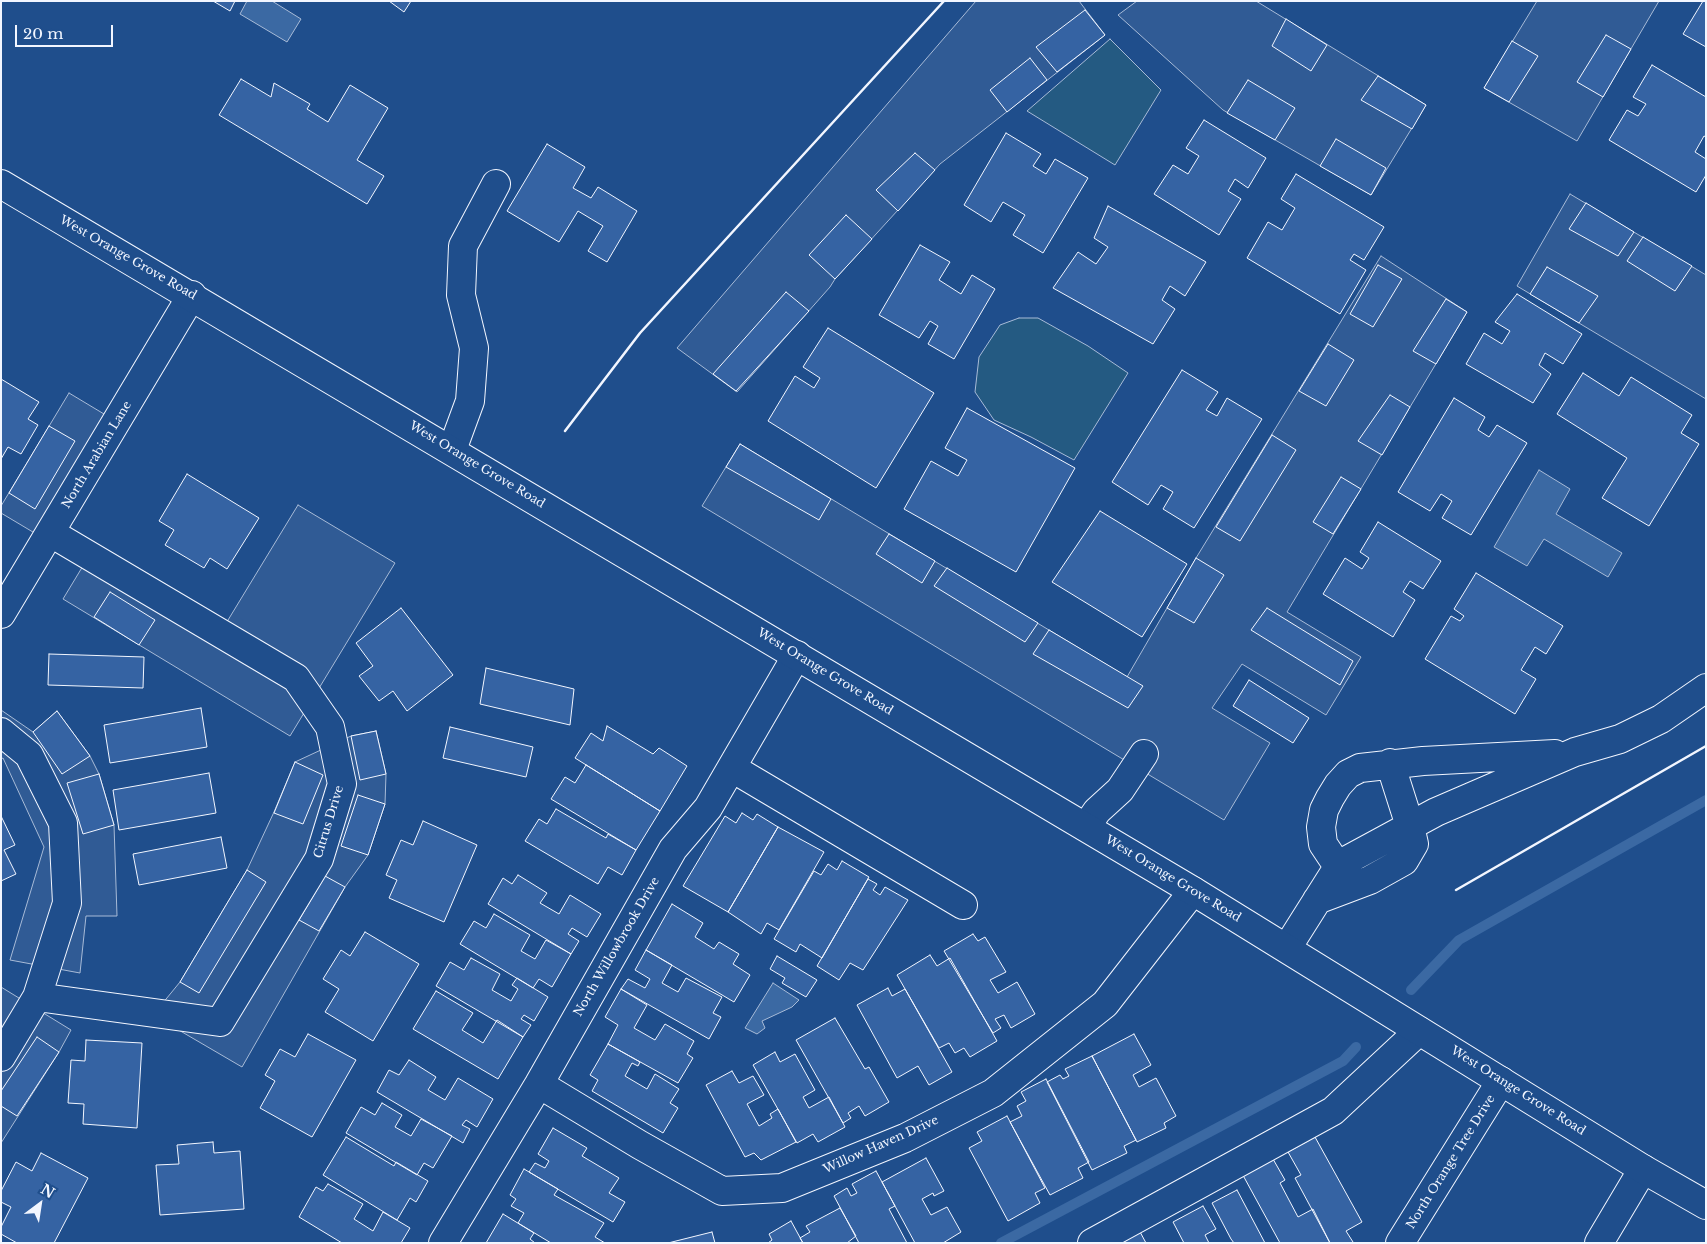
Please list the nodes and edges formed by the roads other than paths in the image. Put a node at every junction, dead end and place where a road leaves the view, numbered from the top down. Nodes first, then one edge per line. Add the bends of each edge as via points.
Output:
1 (1, 184) edge
2 (496, 184) dead end
3 (192, 295) junction
4 (452, 450) junction
5 (50, 533) junction
6 (1, 614) edge
7 (797, 655) junction
8 (1706, 688) edge
9 (1, 732) edge
10 (1575, 752) junction
11 (1139, 763) dead end
12 (1390, 763) junction
13 (732, 768) junction
14 (1410, 826) junction
15 (1086, 827) junction
16 (1340, 864) junction
17 (1193, 891) junction
18 (1317, 900) junction
19 (963, 905) dead end
20 (1287, 948) junction
21 (37, 997) junction
22 (1419, 1031) junction
23 (1, 1057) edge
24 (1502, 1081) junction
25 (538, 1084) junction
26 (1643, 1169) junction
27 (1706, 1205) edge
28 (1706, 1224) edge
29 (443, 1243) edge
30 (1092, 1243) edge
31 (1400, 1243) edge
32 (1599, 1243) edge

1 - 3 main road, West Orange Grove Road
2 - 4 main road via 463,246 461,296 474,348 470,401
3 - 4 main road, West Orange Grove Road
3 - 5 main road, North Arabian Lane
4 - 7 main road, West Orange Grove Road
5 - 6 main road, North Arabian Lane
5 - 21 main road, Citrus Drive via 296,678 330,726 342,784 319,859 220,1022
7 - 13 main road, North Willowbrook Drive
7 - 15 main road, West Orange Grove Road
8 - 10 main road via 1661,719 1620,739
9 - 21 main road via 29,754 63,822 67,903
10 - 12 main road
10 - 14 main road
11 - 15 main road via 1120,790 1097,811
12 - 14 main road
12 - 16 main road via 1360,768 1348,774 1324,810 1323,844 1332,859
13 - 19 main road
13 - 25 main road, North Willowbrook Drive via 708,808 673,849
14 - 16 main road
14 - 18 main road via 1414,844 1404,861 1370,880
15 - 17 main road, West Orange Grove Road
16 - 18 main road
17 - 20 main road, West Orange Grove Road
17 - 25 main road, Willow Haven Drive via 1105,1004 993,1093 905,1138 782,1188 722,1191
18 - 20 main road
20 - 22 main road, West Orange Grove Road
21 - 23 main road
22 - 24 main road, West Orange Grove Road
22 - 30 main road via 1333,1111
24 - 26 main road, West Orange Grove Road
24 - 31 main road, North Orange Tree Drive
25 - 29 main road, North Willowbrook Drive
26 - 27 main road, West Orange Grove Road
26 - 28 main road, West Orange Grove Road
26 - 32 main road

